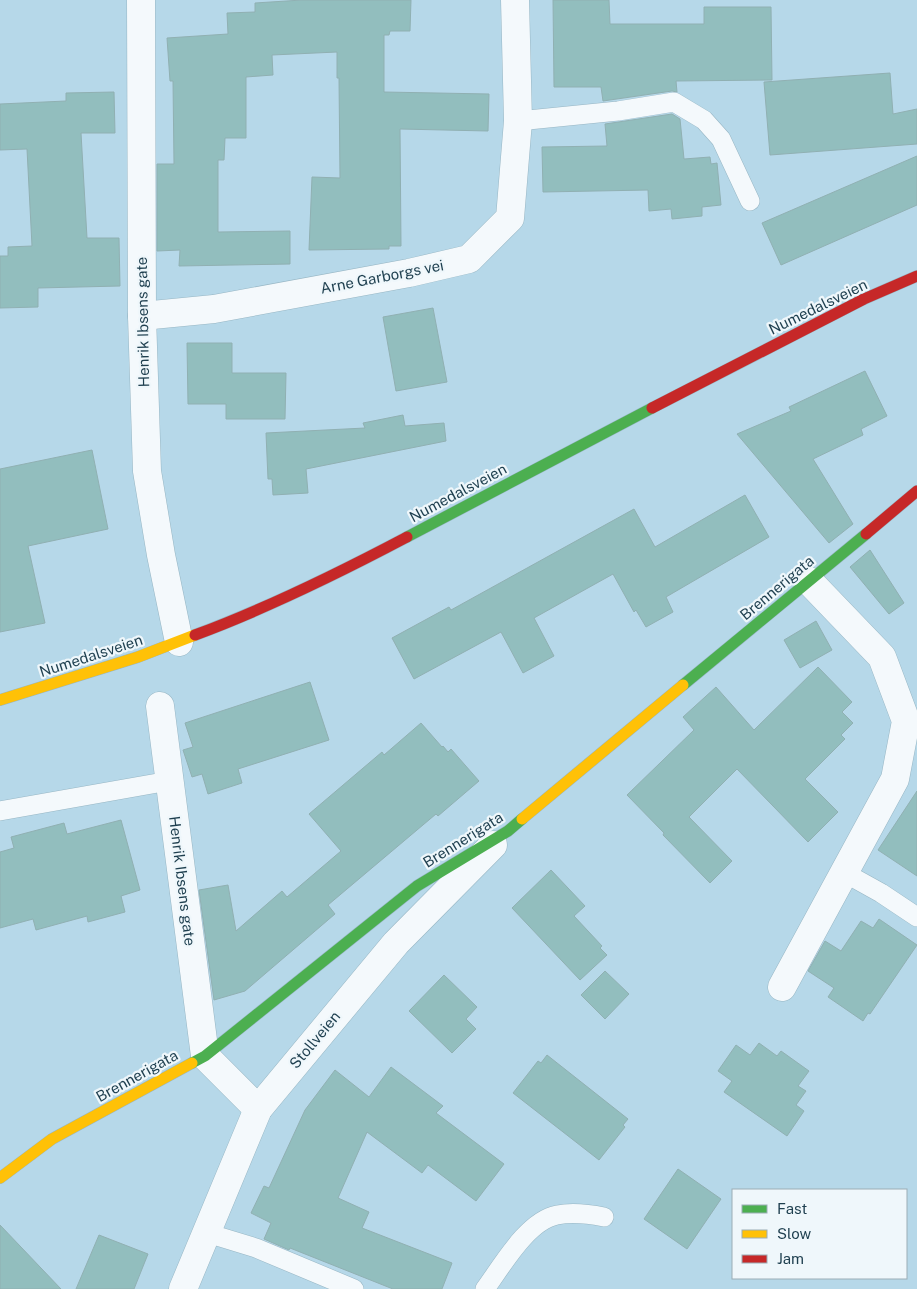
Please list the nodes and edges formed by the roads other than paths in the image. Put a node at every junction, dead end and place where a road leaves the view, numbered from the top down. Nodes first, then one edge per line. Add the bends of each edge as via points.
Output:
1 (141, 0) edge
2 (515, 0) edge
3 (518, 121) junction
4 (750, 201) dead end
5 (916, 277) edge
6 (142, 316) junction
7 (917, 491) edge
8 (809, 581) junction
9 (179, 642) junction
10 (0, 700) edge
11 (160, 706) dead end
12 (168, 781) junction
13 (0, 811) edge
14 (508, 831) junction
15 (845, 873) junction
16 (917, 917) edge
17 (782, 988) dead end
18 (205, 1056) junction
19 (258, 1109) junction
20 (0, 1178) edge
21 (604, 1217) dead end
22 (207, 1233) junction
23 (183, 1289) edge
24 (354, 1289) edge
25 (485, 1289) edge

1 - 6 street, Henrik Ibsens gate
2 - 3 street, Arne Garborgs vei
3 - 4 lane via 674,102 704,120 721,139
3 - 6 street, Arne Garborgs vei via 510,218 469,259 214,309
5 - 9 street, Numedalsveien via 864,299 740,362 329,578
6 - 9 street, Henrik Ibsens gate via 147,471
7 - 8 street, Brennerigata
8 - 14 street, Brennerigata
8 - 15 street via 882,657 906,721 896,779
9 - 10 street, Numedalsveien
11 - 12 street, Henrik Ibsens gate
12 - 13 lane
12 - 18 street, Henrik Ibsens gate
14 - 18 street, Brennerigata via 417,886
14 - 19 street, Stollveien via 396,943
15 - 16 lane
15 - 17 street
18 - 19 street
18 - 20 street, Brennerigata via 52,1139
19 - 22 street, Stollveien
21 - 25 lane via 584,1213 557,1215 533,1227
22 - 23 street, Stollveien
22 - 24 lane via 256,1248

